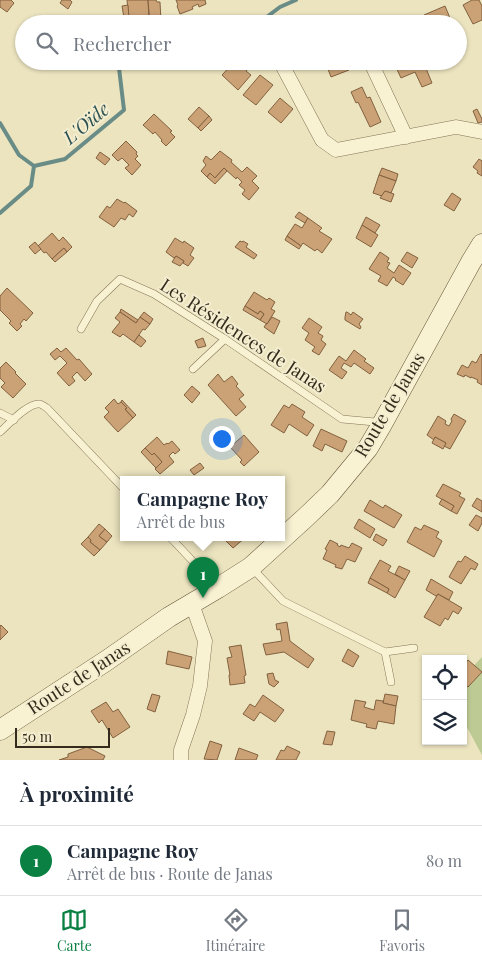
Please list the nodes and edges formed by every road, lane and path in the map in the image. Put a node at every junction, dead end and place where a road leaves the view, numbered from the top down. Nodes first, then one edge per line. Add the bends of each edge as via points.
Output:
1 (285, 70) edge
2 (374, 70) edge
3 (482, 132) edge
4 (406, 136) junction
5 (482, 244) edge
6 (81, 329) dead end
7 (225, 338) junction
8 (193, 369) dead end
9 (0, 413) edge
10 (14, 420) junction
11 (381, 426) junction
12 (0, 432) edge
13 (120, 485) edge
14 (285, 536) edge
15 (174, 541) edge
16 (280, 541) edge
17 (251, 567) junction
18 (218, 588) junction
19 (192, 604) junction
20 (414, 648) dead end
21 (385, 652) junction
22 (392, 682) dead end
23 (0, 730) edge
24 (181, 760) edge

1 - 4 street via 322,140 336,150
2 - 4 street
3 - 4 street via 456,127
5 - 11 street, Route de Janas
6 - 7 lane, Les Résidences de Janas via 97,301 120,280 154,294
7 - 8 lane
7 - 11 lane, Les Résidences de Janas via 342,419 375,422
9 - 10 lane
10 - 12 lane
10 - 13 lane via 33,405 47,408
11 - 14 street, Route de Janas via 368,448 330,494
15 - 18 lane
16 - 17 street, Route de Janas
17 - 18 street, Route de Janas
17 - 21 lane via 283,601
18 - 19 street, Route de Janas
19 - 23 street, Route de Janas
19 - 24 street via 205,641 200,686
20 - 21 lane
21 - 22 lane

